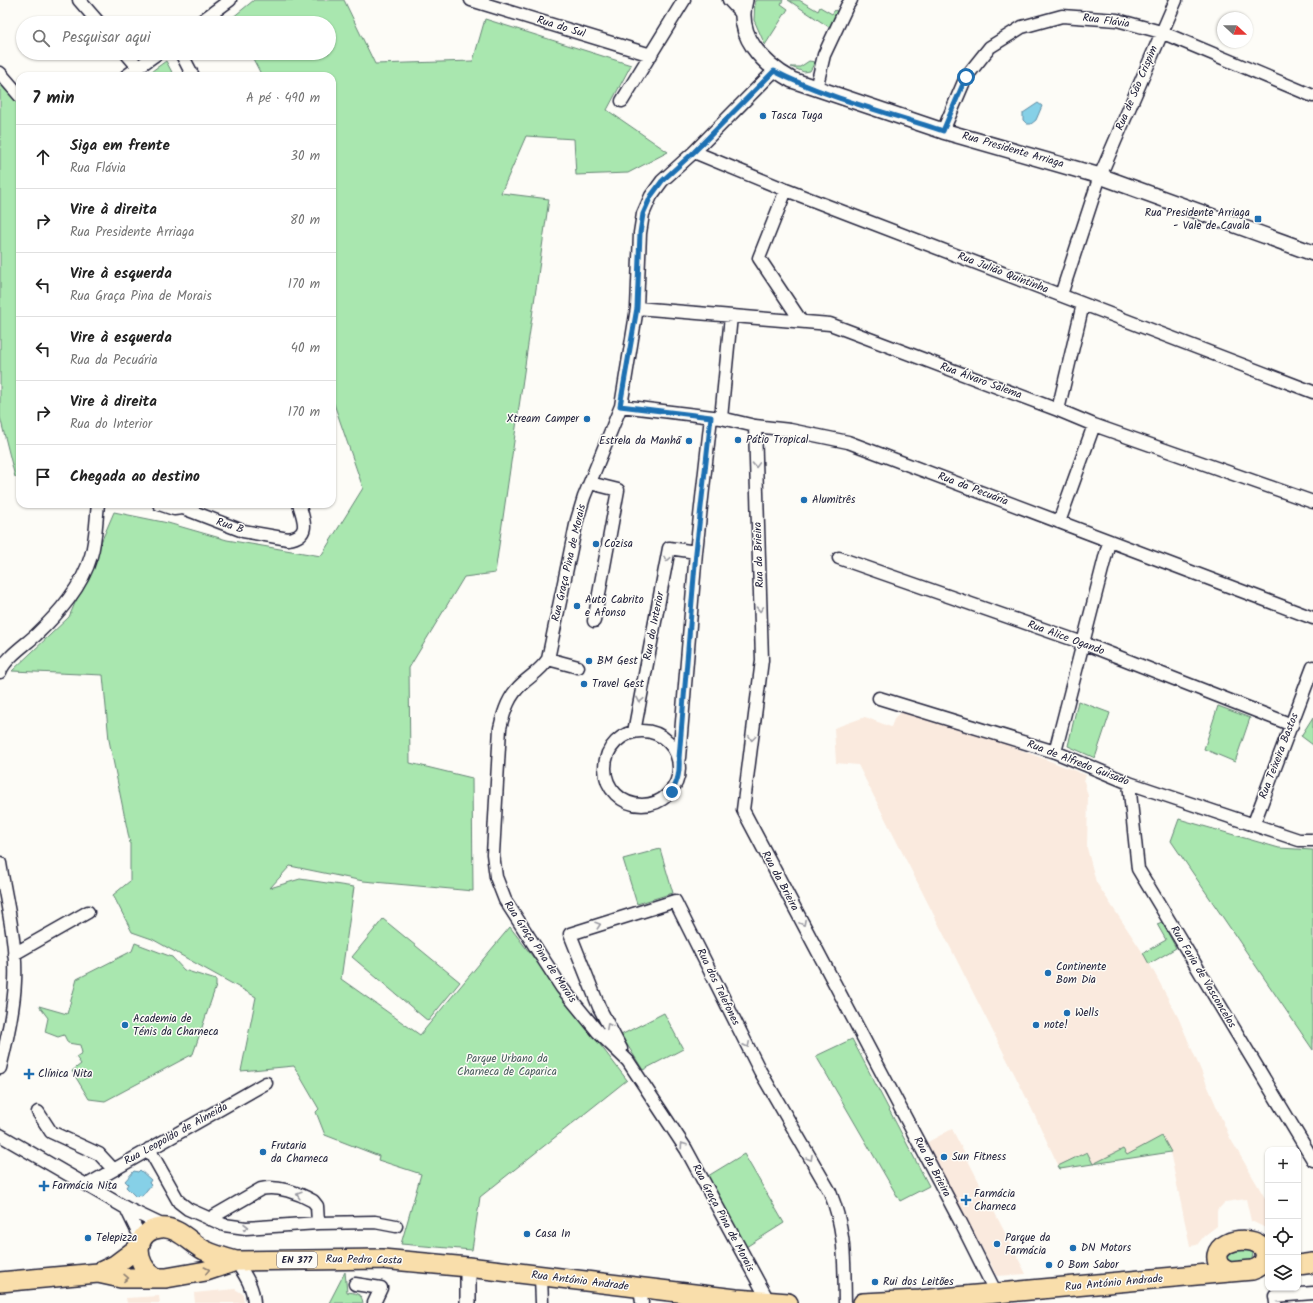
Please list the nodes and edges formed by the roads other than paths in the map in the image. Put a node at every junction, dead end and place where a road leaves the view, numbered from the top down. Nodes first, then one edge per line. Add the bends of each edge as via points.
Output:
1 (78, 0) edge
2 (684, 0) edge
3 (729, 0) edge
4 (745, 0) edge
5 (851, 0) edge
6 (1176, 0) edge
7 (227, 1) edge
8 (475, 1) edge
9 (743, 15) junction
10 (93, 16) edge
11 (208, 16) edge
12 (1161, 32) junction
13 (651, 55) junction
14 (132, 60) edge
15 (148, 60) edge
16 (185, 60) edge
17 (138, 67) junction
18 (774, 71) junction
19 (131, 72) edge
20 (191, 72) edge
21 (0, 73) edge
22 (816, 89) junction
23 (16, 91) edge
24 (1313, 96) edge
25 (622, 101) dead end
26 (943, 131) junction
27 (694, 152) junction
28 (1100, 176) junction
29 (786, 190) junction
30 (1313, 254) edge
31 (1061, 295) junction
32 (1083, 304) junction
33 (637, 308) junction
34 (731, 316) junction
35 (801, 321) junction
36 (1313, 392) edge
37 (620, 406) junction
38 (1058, 410) junction
39 (716, 417) junction
40 (1094, 425) junction
41 (755, 426) junction
42 (590, 483) junction
43 (1313, 502) edge
44 (98, 508) edge
45 (188, 508) edge
46 (300, 508) edge
47 (1059, 522) junction
48 (1109, 542) junction
49 (696, 552) junction
50 (839, 558) dead end
51 (1313, 618) edge
52 (594, 621) dead end
53 (1083, 643) junction
54 (548, 659) junction
55 (578, 667) dead end
56 (1313, 667) edge
57 (0, 670) edge
58 (879, 698) dead end
59 (1292, 725) junction
60 (634, 732) junction
61 (1055, 752) junction
62 (679, 758) junction
63 (1129, 783) junction
64 (1254, 823) junction
65 (1313, 840) edge
66 (0, 863) edge
67 (88, 912) dead end
68 (14, 954) junction
69 (628, 1061) junction
70 (0, 1068) edge
71 (266, 1083) dead end
72 (38, 1112) dead end
73 (0, 1135) edge
74 (149, 1149) junction
75 (1313, 1160) edge
76 (113, 1169) junction
77 (86, 1185) junction
78 (126, 1208) junction
79 (209, 1219) junction
80 (318, 1223) junction
81 (396, 1226) dead end
82 (176, 1232) junction
83 (141, 1244) junction
84 (1264, 1246) edge
85 (1219, 1249) junction
86 (236, 1261) junction
87 (468, 1267) junction
88 (1260, 1270) edge
89 (1229, 1272) junction
90 (98, 1273) junction
91 (176, 1275) junction
92 (541, 1276) junction
93 (155, 1277) junction
94 (1173, 1278) junction
95 (0, 1282) edge
96 (355, 1284) dead end
97 (1313, 1292) edge
98 (996, 1293) junction
99 (641, 1295) edge
100 (699, 1299) edge
101 (920, 1301) edge
102 (769, 1302) edge
103 (254, 1303) edge
104 (374, 1303) edge
105 (468, 1303) edge
106 (542, 1303) edge
107 (788, 1303) edge
108 (845, 1303) edge
109 (863, 1303) edge
110 (1276, 1303) edge

1 - 10 street
2 - 13 street
3 - 9 street
4 - 9 street, Rua Presidente Arriaga
5 - 22 street via 824,55
6 - 12 street, Rua de São Crispim
7 - 11 street
8 - 13 street, Rua do Sul
9 - 18 street, Rua Presidente Arriaga via 747,38 758,55
12 - 24 street, Rua Flávia
12 - 26 street, Rua Flávia via 1117,20 1062,16 1022,27 990,47 966,77
12 - 28 street, Rua de São Crispim
13 - 25 street
14 - 17 street
15 - 17 street
16 - 20 street
17 - 19 street
18 - 22 street, Rua Presidente Arriaga
18 - 27 street, Rua Graça Pina de Morais
21 - 23 street
22 - 26 street, Rua Presidente Arriaga
26 - 28 street, Rua Presidente Arriaga
27 - 29 street, Rua Julião Quintinha
27 - 33 street, Rua Graça Pina de Morais via 662,181 651,196 643,214
28 - 30 street, Rua Presidente Arriaga
28 - 31 street, Rua de São Crispim
29 - 31 street, Rua Julião Quintinha
29 - 35 street via 760,258
31 - 32 street, Rua Julião Quintinha
32 - 36 street, Rua Julião Quintinha
32 - 38 street
33 - 34 street, Rua Álvaro Salema
33 - 37 street, Rua Graça Pina de Morais
34 - 35 street, Rua Álvaro Salema
34 - 39 street
35 - 38 street, Rua Álvaro Salema via 830,324
37 - 39 street, Rua da Pecuária
37 - 42 street, Rua Graça Pina de Morais
38 - 40 street, Rua Álvaro Salema
39 - 41 street, Rua da Pecuária
39 - 49 street
40 - 43 street, Rua Álvaro Salema
40 - 47 street
41 - 47 street, Rua da Pecuária via 848,442
41 -> 98 street, Rua da Brieira via 762,660 743,810
42 - 52 street via 618,490
42 - 54 street, Rua Graça Pina de Morais via 577,520
44 - 57 street via 92,554 77,588
45 - 46 street, Rua B via 243,531 288,539 302,533 305,526
47 - 48 street, Rua da Pecuária
48 - 51 street, Rua da Pecuária
48 - 53 street
49 -> 60 street, Rua do Interior via 669,548
49 - 62 street
50 - 53 street, Rua Alice Ogando
53 - 59 street, Rua Alice Ogando
53 - 61 street
54 - 55 street
54 - 69 street, Rua Graça Pina de Morais via 541,670 522,683 512,694 501,722 493,854 496,877 505,900 562,988 598,1032
56 - 59 street, Rua Teixeira Bastos
58 - 61 street, Rua de Alfredo Guisado
59 - 64 street, Rua Teixeira Bastos
60 - 62 street via 646,731 666,739
60 - 62 street via 619,740 608,754 605,765 610,788 628,803 652,805 663,800 672,792 677,782
61 - 63 street, Rua de Alfredo Guisado
63 - 64 street, Rua de Alfredo Guisado
63 - 75 street, Rua Faria de Vasconcelos via 1138,869
64 - 65 street, Rua de Alfredo Guisado via 1299,840
66 - 68 street
67 - 68 street
68 - 70 street via 15,980 11,1014
102 -> 69 street, Rua Graça Pina de Morais via 686,1149
69 -> 108 street, Rua dos Telefones via 599,1007 570,934 675,900 760,1071 836,1205 844,1247
71 - 74 street, Rua Leopoldo de Almeida
72 - 76 street via 51,1132 99,1154
73 - 77 street
74 - 76 street, Rua Leopoldo de Almeida
74 - 79 street via 179,1202
76 - 77 street, Rua Leopoldo de Almeida
77 - 78 street
78 - 82 street
78 - 83 street
79 -> 80 street via 224,1225 246,1228
80 -> 79 street via 317,1206 313,1201 275,1188 261,1189
80 - 81 street via 375,1222
82 - 83 main road, Rua Pedro Costa / EN 377 via 154,1230
82 - 86 main road, Rua Pedro Costa / EN 377 via 204,1250
82 - 91 main road via 187,1243 189,1258
83 - 90 main road, Rua Pedro Costa / EN 377 via 115,1265
83 - 93 main road via 139,1255 144,1268
84 - 85 main road via 1251,1241 1231,1242
84 - 88 main road via 1266,1255
85 - 89 main road via 1219,1265
85 - 94 main road, Rua António Andrade
86 - 87 main road, Rua Pedro Costa / EN 377 via 382,1259
91 -> 86 main road, Rua Pedro Costa / EN 377 via 206,1271
86 - 103 street via 250,1284
87 - 92 main road, Rua António Andrade / EN 377
87 - 105 street
88 - 89 main road
89 - 94 main road, Rua António Andrade
90 -> 93 main road, Rua Pedro Costa / EN 377 via 122,1278
90 - 95 main road, Rua Pedro Costa / EN 377
91 - 93 main road, Rua Pedro Costa / EN 377 via 166,1278
92 - 99 main road, Rua António Andrade / EN 377
92 - 106 street
94 - 98 main road, Rua António Andrade
96 - 104 street via 381,1288
97 - 110 street via 1275,1296
98 - 101 main road, Rua António Andrade
99 - 100 main road, Rua António Andrade / EN 377
100 - 102 main road, Rua António Andrade / EN 377
101 - 109 main road, Rua António Andrade
102 - 107 main road, Rua António Andrade / EN 377

